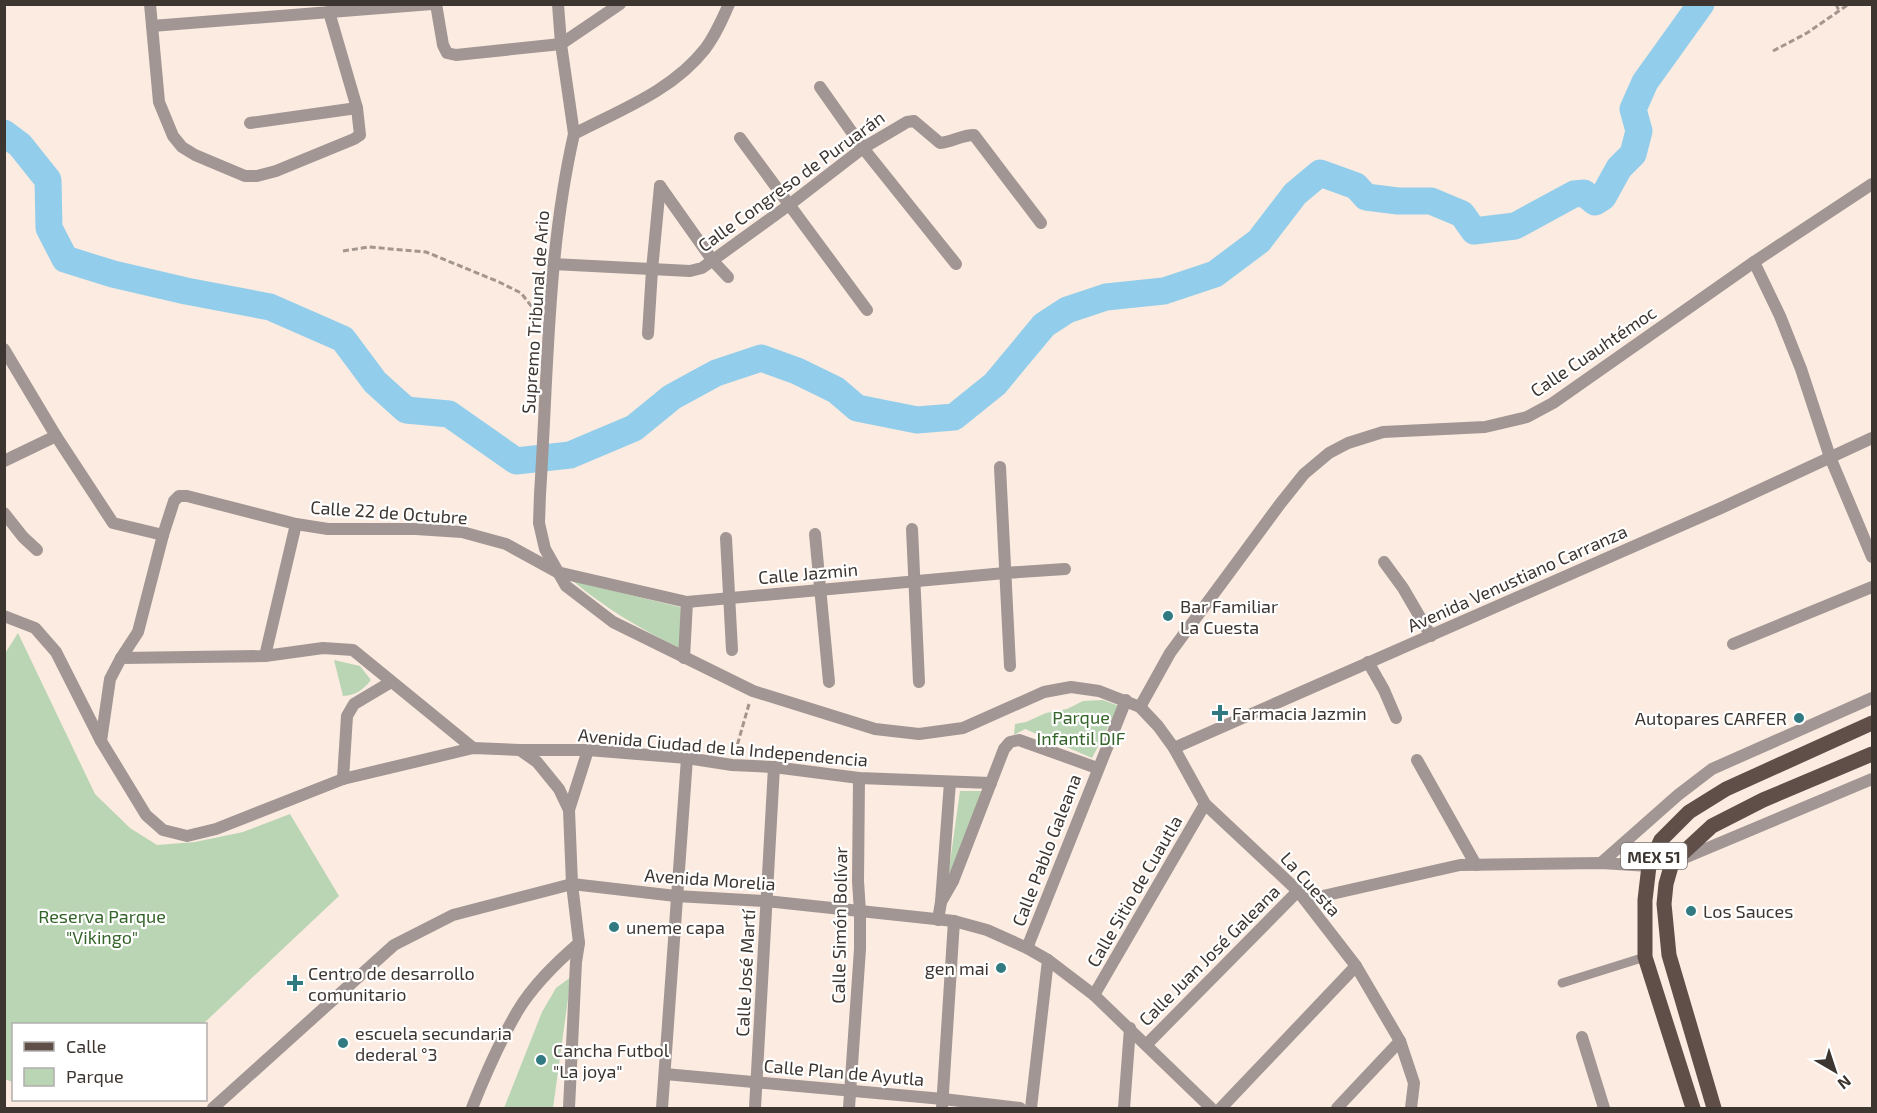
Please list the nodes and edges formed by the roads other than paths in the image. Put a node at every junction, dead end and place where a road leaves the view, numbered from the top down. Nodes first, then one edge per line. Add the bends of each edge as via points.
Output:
1 (150, 4) edge
2 (434, 4) edge
3 (558, 4) edge
4 (620, 4) edge
5 (729, 4) edge
6 (329, 12) junction
7 (152, 26) junction
8 (561, 44) junction
9 (820, 87) dead end
10 (357, 108) junction
11 (250, 123) dead end
12 (574, 134) junction
13 (740, 138) dead end
14 (863, 148) junction
15 (1872, 184) edge
16 (789, 205) junction
17 (1041, 223) dead end
18 (713, 261) junction
19 (1754, 262) junction
20 (553, 264) junction
21 (956, 264) dead end
22 (652, 270) junction
23 (728, 277) dead end
24 (867, 310) dead end
25 (648, 334) dead end
26 (6, 353) edge
27 (56, 436) junction
28 (1872, 438) edge
29 (1830, 457) junction
30 (4, 461) edge
31 (1000, 467) dead end
32 (4, 513) edge
33 (296, 524) junction
34 (912, 529) dead end
35 (815, 534) dead end
36 (163, 535) junction
37 (726, 538) dead end
38 (37, 550) dead end
39 (1872, 557) edge
40 (1384, 562) dead end
41 (1065, 569) dead end
42 (557, 572) junction
43 (1005, 573) junction
44 (914, 581) junction
45 (1872, 587) edge
46 (820, 590) junction
47 (730, 598) junction
48 (687, 602) junction
49 (4, 616) edge
50 (1431, 636) junction
51 (1733, 644) dead end
52 (732, 650) dead end
53 (265, 656) junction
54 (121, 658) junction
55 (684, 658) junction
56 (1368, 662) junction
57 (1010, 666) dead end
58 (391, 682) junction
59 (829, 682) dead end
60 (919, 682) dead end
61 (1872, 698) edge
62 (1126, 700) junction
63 (1140, 706) junction
64 (1396, 718) dead end
65 (1872, 723) edge
66 (101, 741) junction
67 (473, 748) junction
68 (1174, 748) junction
69 (520, 750) junction
70 (588, 750) junction
71 (1872, 754) edge
72 (687, 758) junction
73 (1417, 760) dead end
74 (774, 768) junction
75 (1097, 768) junction
76 (859, 778) junction
77 (343, 779) junction
78 (1872, 779) edge
79 (950, 782) junction
80 (991, 783) junction
81 (1205, 804) junction
82 (569, 810) junction
83 (1601, 863) junction
84 (1672, 863) junction
85 (1476, 865) junction
86 (1649, 866) junction
87 (572, 884) junction
88 (676, 896) junction
89 (1302, 896) junction
90 (766, 901) junction
91 (941, 902) junction
92 (860, 912) junction
93 (938, 920) junction
94 (954, 921) junction
95 (579, 943) junction
96 (1027, 948) junction
97 (1645, 957) junction
98 (1048, 960) junction
99 (1356, 966) junction
100 (1562, 983) dead end
101 (1094, 995) junction
102 (1130, 1028) junction
103 (1582, 1037) dead end
104 (1400, 1041) junction
105 (1146, 1045) junction
106 (665, 1074) junction
107 (758, 1082) junction
108 (850, 1090) junction
109 (942, 1104) edge
110 (213, 1108) edge
111 (472, 1108) edge
112 (569, 1108) edge
113 (662, 1108) edge
114 (755, 1108) edge
115 (849, 1108) edge
116 (1020, 1108) edge
117 (1032, 1108) edge
118 (1124, 1108) edge
119 (1211, 1108) edge
120 (1221, 1108) edge
121 (1337, 1108) edge
122 (1411, 1108) edge
123 (1604, 1108) edge
124 (1693, 1108) edge
125 (1714, 1108) edge

1 - 7 street
2 - 6 street
2 - 8 street via 447,53
3 - 8 street
4 - 8 street
5 - 12 street via 706,49 685,71 666,86
6 - 7 street
6 - 10 street
7 - 10 street via 159,102 173,136 195,155 245,176 276,171 354,139 360,135
8 - 12 street
9 - 14 street
10 - 11 street
12 - 20 street, Supremo Tribunal de Ario
13 - 16 street
14 - 16 street, Calle Congreso de Puruarán
14 - 17 street, Calle Congreso de Puruarán via 914,121 940,143 974,135
14 - 21 street
15 - 19 street, Calle Cuauhtémoc
16 - 18 street, Calle Congreso de Puruarán
16 - 24 street
18 - 22 street, Calle Congreso de Puruarán via 690,271
18 - 22 street via 660,186
18 - 23 street
19 - 29 street via 1801,369
19 - 63 street, Calle Cuauhtémoc via 1553,403 1527,417 1485,427 1383,432 1329,453 1304,474 1280,504 1170,654
20 - 22 street, Calle Congreso de Puruarán
20 - 42 street, Supremo Tribunal de Ario via 539,523 544,549
22 - 25 street
26 - 27 street
27 - 30 street
27 - 36 street via 112,523
28 - 29 street, Avenida Venustiano Carranza
29 - 39 street
29 - 50 street, Avenida Venustiano Carranza
31 - 43 street
32 - 38 street
33 - 36 street, Calle 22 de Octubre via 179,496
33 - 42 street, Calle 22 de Octubre via 328,529 462,532 506,544
33 - 53 street
34 - 44 street
35 - 46 street
36 - 54 street via 138,633
37 - 47 street
40 - 50 street
41 - 43 street, Calle Jazmin
42 - 48 street, Calle Jazmin
42 - 55 street via 566,586 614,622
43 - 44 street, Calle Jazmin
43 - 57 street
44 - 46 street, Calle Jazmin
44 - 60 street
45 - 51 street
46 - 47 street, Calle Jazmin
46 - 59 street
47 - 48 street, Calle Jazmin
47 - 52 street
48 - 55 street
49 - 66 street, Avenida Ciudad de la Independencia via 35,628 56,652
50 - 56 street, Avenida Venustiano Carranza
53 - 54 street
53 - 58 street via 323,648 353,650
54 - 66 street via 110,679
55 - 62 street via 753,691 874,729 919,734 963,728 1044,692 1071,687
56 - 64 street
56 - 68 street, Avenida Venustiano Carranza
58 - 67 street
58 - 77 street via 354,704 347,716
61 - 83 street via 1712,769
62 - 63 street
62 - 75 street, Calle Pablo Galeana
63 - 68 street, La Cuesta
65 - 86 main road, MEX 51 via 1726,789 1689,812 1661,840
66 - 77 street, Avenida Ciudad de la Independencia via 146,815 164,830 187,836 216,830
67 - 69 street, Avenida Ciudad de la Independencia
67 - 77 street, Avenida Ciudad de la Independencia
68 - 81 street, La Cuesta
69 - 70 street, Avenida Ciudad de la Independencia
69 - 82 street via 537,762 559,789
70 - 72 street, Avenida Ciudad de la Independencia
70 - 82 street
71 - 84 main road, MEX 51 via 1712,826
72 - 74 street, Avenida Ciudad de la Independencia
72 - 88 street
73 - 85 street
74 - 76 street, Avenida Ciudad de la Independencia
74 - 90 street, Calle José Martí
75 - 80 street via 1018,740 1004,749
75 - 96 street, Calle Pablo Galeana
76 - 79 street, Avenida Ciudad de la Independencia
76 - 92 street, Calle Simón Bolívar
78 - 84 street
79 - 80 street, Avenida Ciudad de la Independencia
79 - 91 street
80 - 91 street
81 - 89 street, La Cuesta
81 - 101 street, Calle Sitio de Cuautla
82 - 87 street
83 - 85 street, Calle Juan José Galeana
83 - 86 street, Calle Juan José Galeana
84 - 125 main road, MEX 51 via 1664,904 1669,956
85 - 89 street, Calle Juan José Galeana
86 - 97 main road, MEX 51
87 - 88 street, Avenida Morelia
87 - 95 street
87 - 110 street, Avenida Morelia via 453,915 394,945
88 - 90 street, Avenida Morelia
88 - 106 street
89 - 99 street, La Cuesta
89 - 105 street, Calle Juan José Galeana
90 - 92 street, Avenida Morelia
90 - 107 street, Calle José Martí
91 - 93 street
92 - 93 street, Avenida Morelia
92 - 108 street, Calle Simón Bolívar
93 - 94 street, Avenida Morelia
94 - 96 street, Avenida Morelia via 987,930
94 - 109 street
95 - 111 street via 551,968 518,1010 492,1058
95 - 112 street
96 - 98 street, Avenida Morelia
97 - 100 lane
97 - 124 main road, MEX 51
98 - 101 street, Avenida Morelia
98 - 117 street
99 - 104 street, La Cuesta
99 - 120 street
101 - 102 street, Avenida Morelia
102 - 105 street, Avenida Morelia
102 - 118 street, Calle Juan José Galeana
103 - 123 street
104 - 121 street
104 - 122 street, La Cuesta via 1414,1083
105 - 119 street, Avenida Morelia
106 - 107 street, Calle Plan de Ayutla
106 - 113 street
107 - 108 street, Calle Plan de Ayutla
107 - 114 street, Calle José Martí
108 - 109 street, Calle Plan de Ayutla
108 - 115 street, Calle Simón Bolívar
109 - 116 street, Calle Plan de Ayutla

